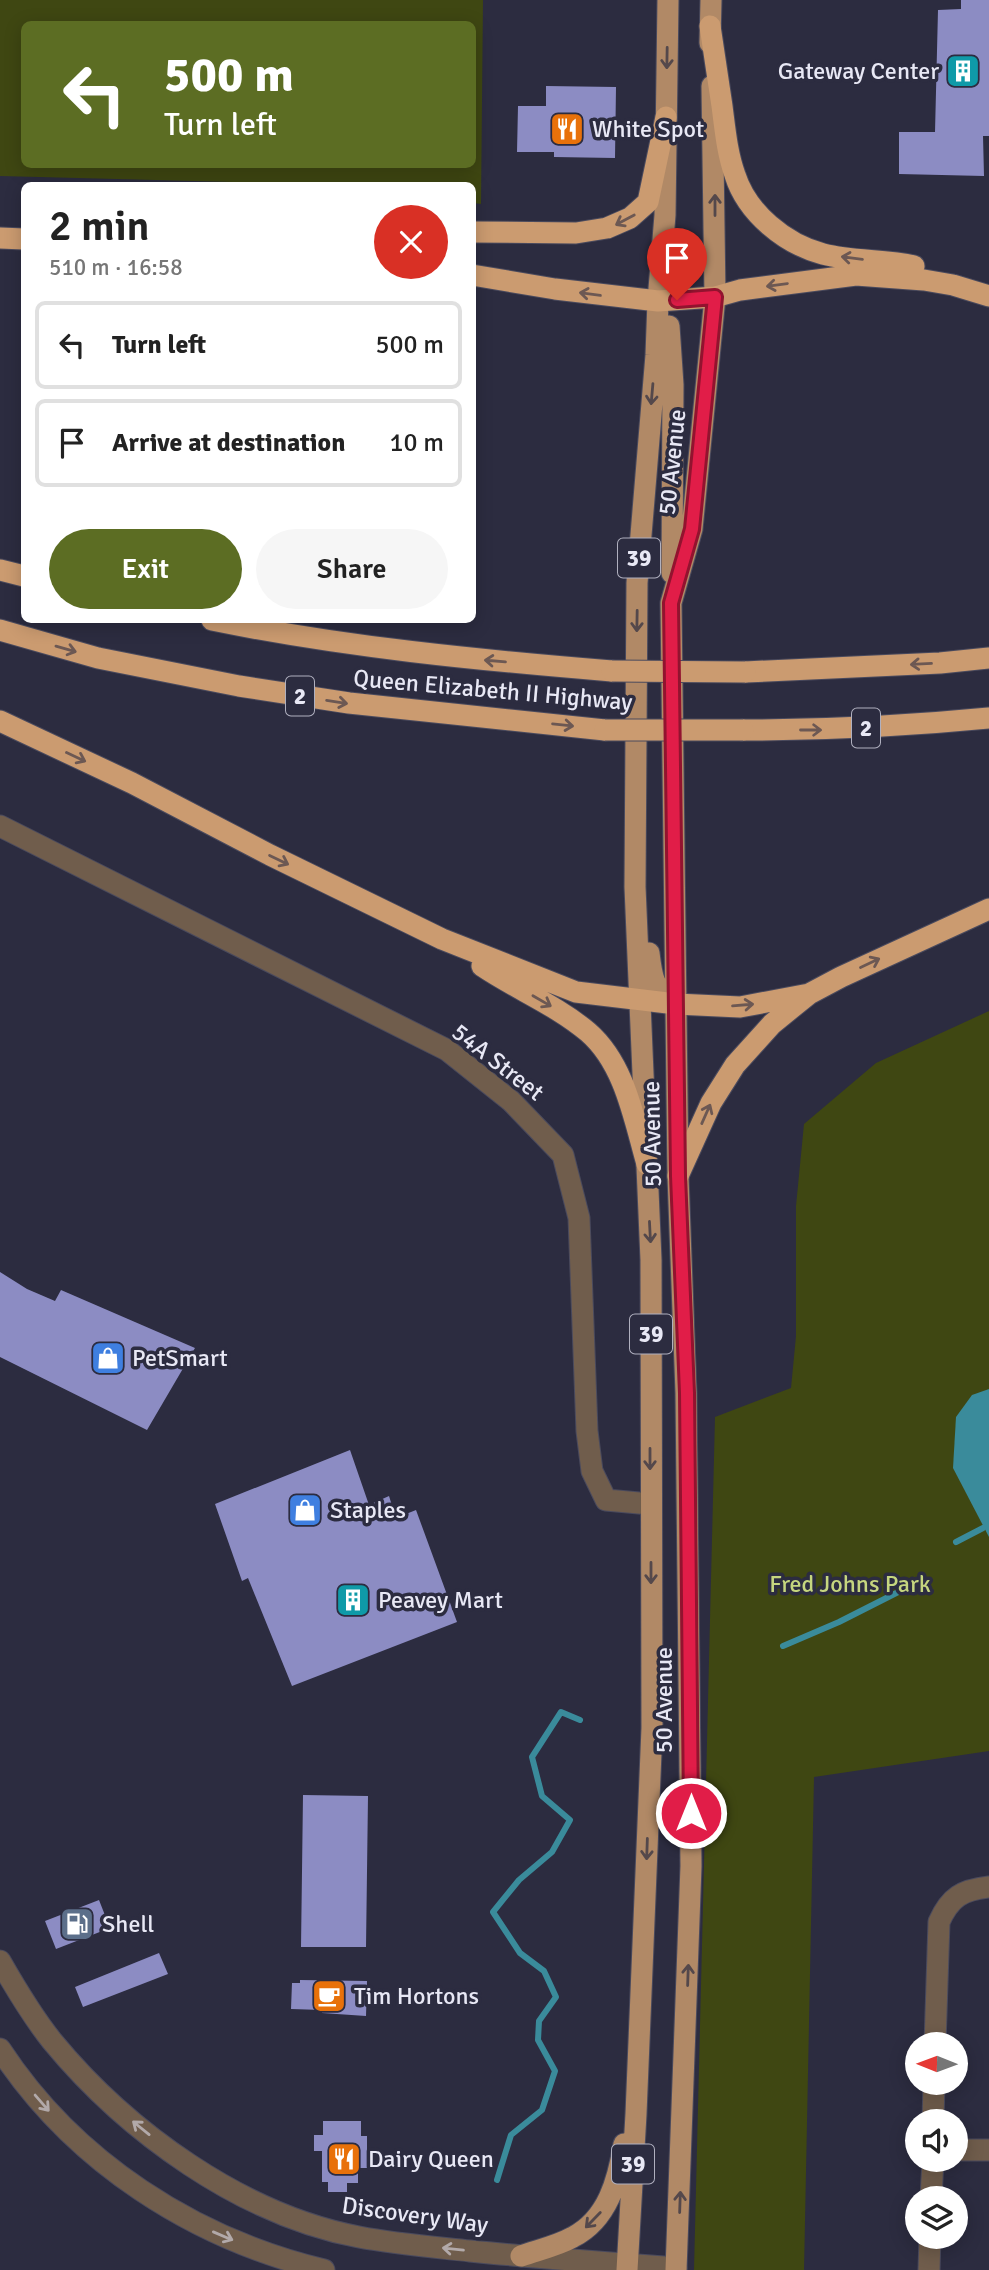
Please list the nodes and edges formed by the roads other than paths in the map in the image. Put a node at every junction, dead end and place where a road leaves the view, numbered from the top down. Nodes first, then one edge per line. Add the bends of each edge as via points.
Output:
1 (668, 0) edge
2 (711, 0) edge
3 (710, 26) junction
4 (666, 117) junction
5 (0, 224) edge
6 (21, 225) edge
7 (476, 232) edge
8 (0, 238) edge
9 (21, 239) edge
10 (476, 276) edge
11 (989, 294) edge
12 (715, 297) junction
13 (657, 301) junction
14 (0, 570) edge
15 (21, 575) edge
16 (671, 603) junction
17 (229, 623) edge
18 (0, 630) edge
19 (989, 658) edge
20 (989, 718) edge
21 (0, 721) edge
22 (635, 815) junction
23 (0, 826) edge
24 (989, 909) edge
25 (442, 939) junction
26 (809, 994) junction
27 (639, 1000) junction
28 (676, 1004) junction
29 (647, 1164) junction
30 (678, 1176) junction
31 (650, 1504) junction
32 (989, 1887) edge
33 (0, 1961) edge
34 (935, 2032) edge
35 (0, 2049) edge
36 (638, 2063) junction
37 (968, 2150) edge
38 (989, 2150) edge
39 (930, 2249) edge
40 (521, 2256) junction
41 (627, 2267) edge
42 (676, 2269) edge
43 (324, 2270) edge
44 (929, 2270) edge

1 -> 4 main road, 50 Avenue
2 - 3 main road, 50 Avenue
11 -> 3 highway via 942,273 823,254 770,227 735,176
12 -> 3 main road, 50 Avenue / 39
4 -> 7 highway via 649,202 630,218 576,233
4 - 13 main road, 50 Avenue / 39 via 665,215
5 - 6 highway
8 - 9 highway
13 -> 10 highway
11 -> 12 highway via 924,280 856,275
12 - 13 highway
12 - 16 main road, 50 Avenue / 39 via 692,529
13 - 16 main road via 669,327 673,384
13 -> 22 main road, 50 Avenue / 39 via 637,583
14 - 15 highway
16 - 28 main road, 50 Avenue / 39
19 -> 17 highway, Queen Elizabeth II Highway, bridge via 746,672 612,671 368,648
18 -> 20 highway, Queen Elizabeth II Highway / 2, bridge via 99,658 239,686 349,704 605,730 824,730
21 -> 25 highway
22 - 27 main road, 50 Avenue / 39
22 - 28 main road via 651,978
23 - 31 street, 54A Street via 447,1050 520,1110 563,1155 579,1218 592,1471 606,1500
26 -> 24 highway
25 - 27 highway via 576,992
25 -> 29 highway via 590,1034 628,1097
28 -> 26 highway via 740,1007
30 -> 26 highway via 734,1065 772,1024
27 - 28 highway
27 - 29 main road, 50 Avenue / 39
28 - 30 main road, 50 Avenue / 39
29 -> 31 main road, 50 Avenue / 39
42 -> 30 main road, 50 Avenue / 39 via 691,1866 687,1393
31 -> 36 main road, 50 Avenue / 39 via 652,1728
32 - 34 street via 954,1898 939,1922
40 -> 33 street, Discovery Way via 359,2237 291,2217 225,2185 146,2132 88,2080 51,2040
35 -> 43 street via 55,2118 159,2203 220,2236
36 -> 40 main road via 624,2148 604,2209 572,2238
36 - 41 main road, 50 Avenue / 39
37 - 38 street
39 - 44 street
40 - 41 street, Discovery Way
41 - 42 street, Discovery Way

